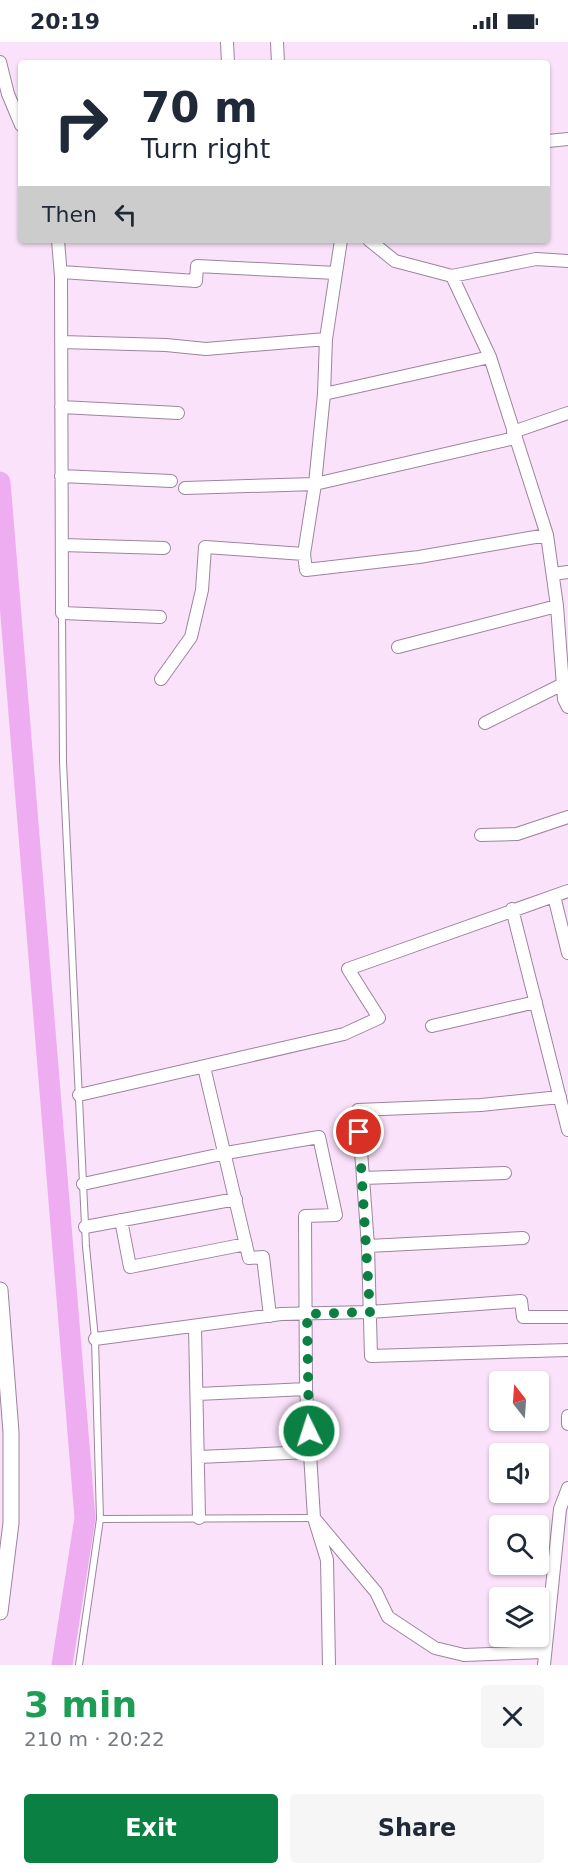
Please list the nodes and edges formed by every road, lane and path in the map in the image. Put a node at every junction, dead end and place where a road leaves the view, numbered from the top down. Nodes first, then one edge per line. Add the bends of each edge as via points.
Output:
1 (227, 42) edge
2 (277, 42) edge
3 (228, 60) edge
4 (278, 60) edge
5 (0, 62) edge
6 (18, 117) edge
7 (568, 139) edge
8 (550, 141) edge
9 (58, 243) edge
10 (340, 243) edge
11 (373, 243) edge
12 (568, 261) edge
13 (61, 272) junction
14 (336, 273) junction
15 (452, 276) junction
16 (326, 339) junction
17 (61, 342) junction
18 (490, 357) junction
19 (324, 394) junction
20 (61, 407) junction
21 (178, 413) dead end
22 (568, 413) edge
23 (514, 435) junction
24 (61, 476) junction
25 (171, 481) dead end
26 (315, 484) junction
27 (185, 488) dead end
28 (547, 535) junction
29 (62, 545) junction
30 (164, 548) dead end
31 (304, 554) junction
32 (568, 572) edge
33 (553, 574) junction
34 (557, 606) junction
35 (62, 613) junction
36 (160, 617) dead end
37 (398, 647) dead end
38 (161, 679) dead end
39 (563, 684) junction
40 (568, 707) edge
41 (485, 723) dead end
42 (568, 817) edge
43 (481, 835) dead end
44 (568, 891) edge
45 (554, 896) junction
46 (512, 909) junction
47 (568, 953) edge
48 (536, 1002) junction
49 (432, 1026) dead end
50 (204, 1067) junction
51 (79, 1095) junction
52 (560, 1097) junction
53 (568, 1131) edge
54 (226, 1153) junction
55 (505, 1173) dead end
56 (363, 1178) junction
57 (83, 1184) junction
58 (236, 1198) junction
59 (121, 1220) junction
60 (85, 1227) junction
61 (523, 1238) dead end
62 (246, 1244) junction
63 (368, 1246) junction
64 (0, 1290) edge
65 (370, 1312) junction
66 (307, 1314) junction
67 (270, 1316) junction
68 (568, 1317) edge
69 (195, 1327) junction
70 (95, 1339) junction
71 (568, 1350) edge
72 (3, 1378) edge
73 (306, 1389) junction
74 (198, 1394) junction
75 (568, 1416) edge
76 (568, 1424) edge
77 (5, 1443) edge
78 (310, 1452) junction
79 (198, 1457) junction
80 (5, 1481) edge
81 (568, 1488) edge
82 (199, 1518) junction
83 (314, 1518) junction
84 (100, 1519) junction
85 (5, 1522) edge
86 (3, 1566) edge
87 (0, 1611) edge
88 (544, 1652) junction
89 (79, 1665) edge
90 (329, 1665) edge
91 (544, 1665) edge

1 - 3 street
2 - 4 street
5 - 6 street
7 - 8 street
9 - 13 street
10 - 14 street
11 - 15 street via 395,261
12 - 15 street via 536,259
13 - 14 street via 196,281 197,266
13 - 17 street
14 - 16 street
15 - 18 street
16 - 17 street via 206,349
16 - 19 street
17 - 20 street
18 - 19 street
18 - 23 street
19 - 26 street
20 - 21 street
20 - 24 street
22 - 23 street
23 - 26 street
23 - 28 street
24 - 25 street
24 - 29 street
26 - 27 street
26 - 31 street
28 - 31 street via 419,557 306,570
28 - 33 street
29 - 30 street
29 - 35 street
31 - 38 street via 205,547 202,590 191,637
32 - 33 street
33 - 34 street
34 - 37 street
34 - 39 street
35 - 36 street
35 - 51 lane via 63,762
39 - 40 street
39 - 41 street
42 - 43 street via 517,834
44 - 45 street
45 - 46 street
45 - 47 street
46 - 48 street
46 - 50 street via 348,969 379,1018 344,1034
48 - 49 street
48 - 52 street
50 - 51 street
50 - 54 street
51 - 57 lane
52 - 53 street
52 - 56 street via 358,1110
54 - 57 street
54 - 58 street
54 - 66 street via 319,1137 336,1215 305,1216
55 - 56 street
56 - 63 street
57 - 60 lane
58 - 59 street
58 - 62 street
59 - 60 street
59 - 62 street via 130,1267
60 - 70 lane
61 - 63 street
62 - 67 street via 249,1258 263,1257
63 - 65 street
64 - 72 street
65 - 66 street
65 - 68 street via 521,1301 523,1317
65 - 71 street via 371,1356
66 - 67 street
66 - 73 street
67 - 69 street
69 - 70 street
69 - 74 street
70 - 84 lane
72 - 77 street
73 - 74 street
73 - 78 street
74 - 79 street
75 - 76 street
77 - 80 street
78 - 79 street
78 - 83 street
79 - 82 street
80 - 85 street
81 - 88 street via 560,1509
82 - 83 lane
82 - 84 lane
83 - 88 street via 376,1592 388,1617 435,1648 464,1655
83 - 90 street via 327,1560
84 - 89 lane
85 - 86 street
86 - 87 street
88 - 91 street

